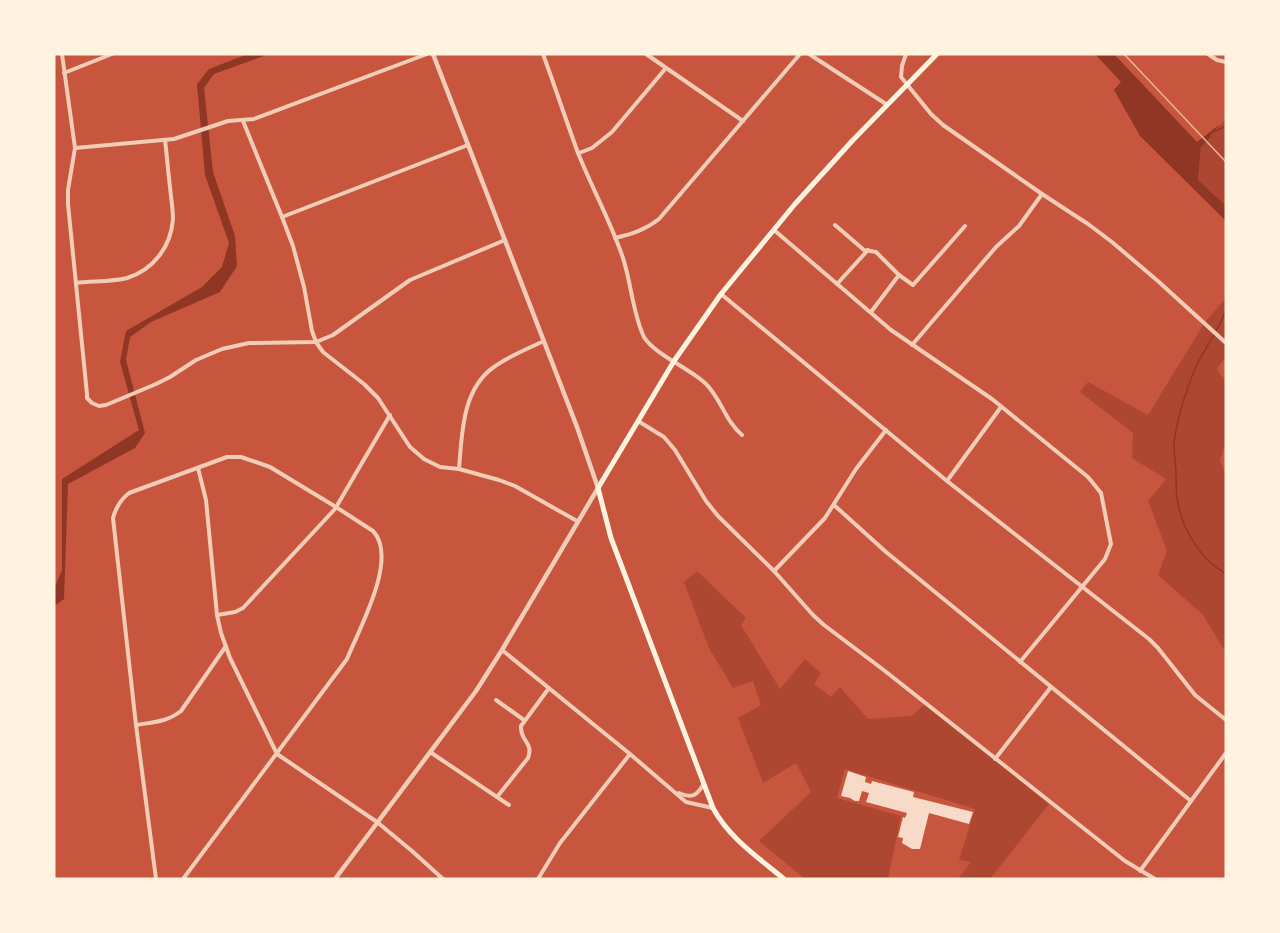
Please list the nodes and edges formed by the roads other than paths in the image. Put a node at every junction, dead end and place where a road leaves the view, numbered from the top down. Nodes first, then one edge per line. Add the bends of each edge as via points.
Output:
1 (62, 54) edge
2 (112, 54) edge
3 (427, 54) edge
4 (433, 54) edge
5 (543, 54) edge
6 (646, 54) edge
7 (800, 54) edge
8 (808, 54) edge
9 (906, 54) edge
10 (937, 54) edge
11 (1208, 54) edge
12 (1226, 62) edge
13 (666, 68) junction
14 (64, 73) junction
15 (907, 84) junction
16 (886, 104) junction
17 (243, 121) junction
18 (743, 121) junction
19 (165, 140) junction
20 (468, 145) junction
21 (75, 148) junction
22 (579, 153) junction
23 (1042, 194) junction
24 (282, 217) junction
25 (836, 225) dead end
26 (965, 226) dead end
27 (774, 230) junction
28 (615, 238) junction
29 (505, 240) junction
30 (868, 250) junction
31 (899, 275) junction
32 (75, 283) junction
33 (837, 284) junction
34 (721, 294) junction
35 (871, 312) junction
36 (316, 342) junction
37 (544, 342) junction
38 (1226, 344) edge
39 (912, 345) junction
40 (674, 361) junction
41 (1001, 407) junction
42 (390, 415) junction
43 (638, 421) junction
44 (886, 430) junction
45 (742, 435) dead end
46 (198, 468) junction
47 (459, 469) junction
48 (947, 481) junction
49 (598, 488) junction
50 (834, 505) junction
51 (336, 507) junction
52 (578, 521) junction
53 (774, 572) junction
54 (1082, 587) junction
55 (217, 615) junction
56 (226, 646) junction
57 (502, 650) junction
58 (1020, 662) junction
59 (1051, 687) junction
60 (549, 688) junction
61 (496, 700) dead end
62 (524, 720) junction
63 (1226, 720) edge
64 (136, 725) junction
65 (430, 752) junction
66 (1226, 753) edge
67 (277, 754) junction
68 (630, 754) junction
69 (995, 759) junction
70 (703, 785) junction
71 (675, 792) junction
72 (497, 797) junction
73 (1191, 801) junction
74 (509, 805) dead end
75 (713, 808) junction
76 (377, 822) junction
77 (1140, 871) junction
78 (156, 879) edge
79 (183, 879) edge
80 (335, 879) edge
81 (443, 879) edge
82 (538, 879) edge
83 (784, 879) edge
84 (1155, 879) edge

1 - 14 street
2 - 14 street
3 - 17 street
4 - 20 street
5 - 22 street
6 - 13 street
7 - 18 street
8 - 16 street
9 - 15 street via 900,71
10 - 15 main road
11 - 12 street
13 - 18 street
13 - 22 street via 612,132
14 - 21 street
15 - 16 main road
15 - 23 street via 943,125
16 - 27 main road
17 - 19 street
17 - 24 street
18 - 28 street via 659,219 637,233
19 - 21 street
19 - 32 street via 173,216 165,248 147,268 129,277
20 - 24 street
20 - 29 street
21 - 32 street via 68,204
22 - 28 street
23 - 38 street via 1112,242
23 - 39 street via 1019,226 996,247
24 - 36 street via 299,267
25 - 30 street
26 - 31 street via 913,285
27 - 33 street
27 - 34 main road
28 - 40 street via 645,338 652,348
29 - 36 street via 410,280
29 - 37 street
30 - 31 street via 876,252
30 - 33 street
31 - 35 street
32 - 36 street via 87,398 99,406 170,377 222,349 249,343
33 - 35 street
34 - 40 main road
34 - 44 street
35 - 39 street
36 - 42 street via 364,384
37 - 47 street via 493,367 476,386 465,414
37 - 49 street
39 - 41 street
40 - 43 main road
40 - 45 street via 706,384
41 - 48 street
41 - 54 street via 1088,477 1101,493 1110,549
42 - 47 street via 419,456 440,467
42 - 51 street
43 - 49 main road
43 - 53 street via 664,436 718,516
44 - 48 street
44 - 50 street
46 - 51 street via 228,457 249,459 270,467
46 - 55 street via 206,500
46 - 64 street via 136,490 119,502 115,511 113,524
47 - 52 street via 515,486
48 - 54 street
49 - 52 street
49 - 70 main road via 611,538
50 - 53 street
50 - 58 street
51 - 55 street via 243,608
51 - 67 street via 378,536 383,559 380,576 347,658
52 - 57 street
53 - 69 street via 824,625
54 - 58 street
54 - 63 street via 1149,639 1195,695
55 - 56 street
56 - 64 street via 182,711 160,722
56 - 67 street
57 - 60 street
57 - 65 street
58 - 59 street
59 - 69 street
59 - 73 street
60 - 62 street
60 - 68 street
61 - 62 street
62 - 72 street via 520,733 530,753
64 - 78 street
65 - 72 street
65 - 76 street
66 - 73 street
67 - 76 street
67 - 79 street
68 - 71 street
68 - 82 street via 560,843
69 - 77 street
70 - 71 street via 693,795
70 - 75 main road
71 - 75 street via 686,802
72 - 74 street
73 - 77 street
75 - 83 main road via 725,828
76 - 80 street
76 - 81 street
77 - 84 street

